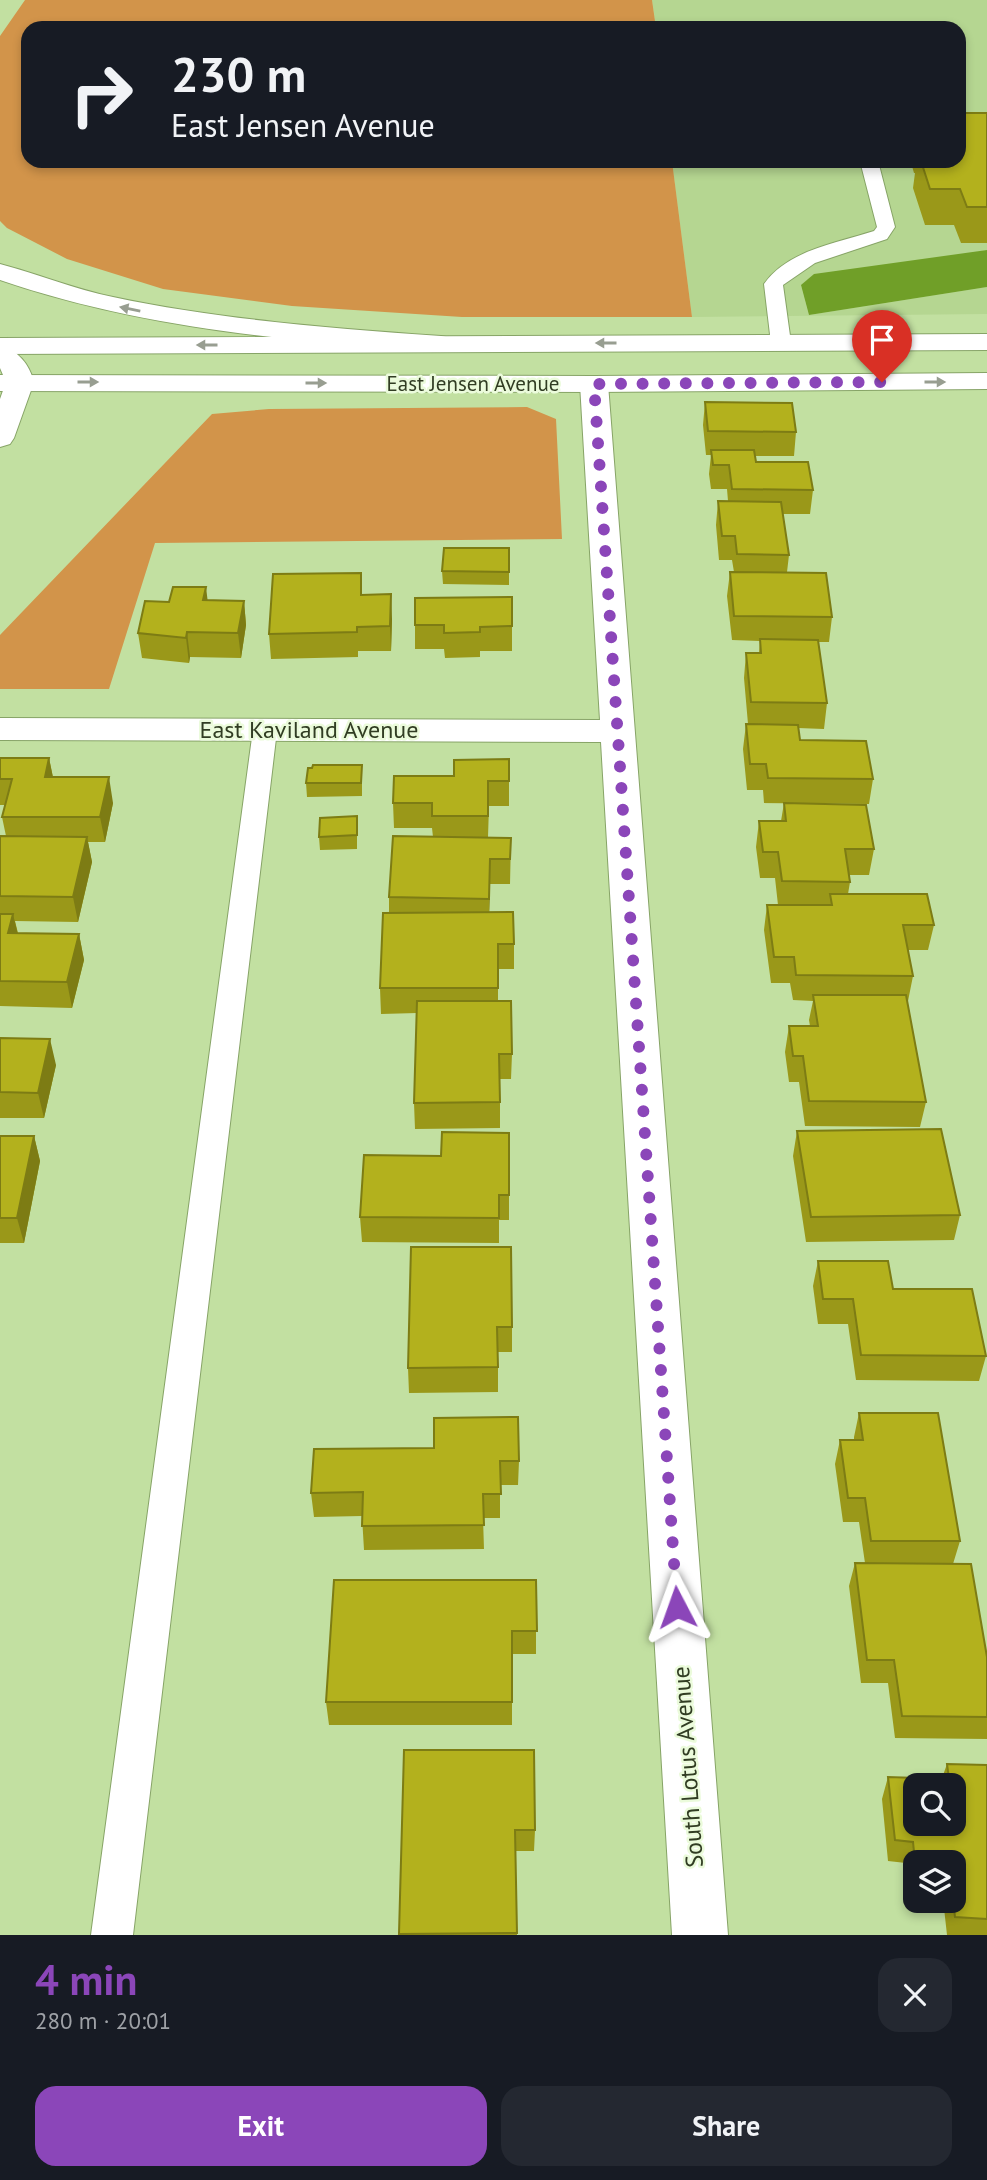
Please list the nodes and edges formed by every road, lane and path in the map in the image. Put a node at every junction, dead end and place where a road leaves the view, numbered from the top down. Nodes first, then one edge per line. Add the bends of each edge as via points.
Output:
1 (871, 168) edge
2 (0, 272) edge
3 (987, 342) edge
4 (781, 343) junction
5 (870, 343) junction
6 (441, 344) junction
7 (0, 346) edge
8 (0, 354) edge
9 (987, 381) edge
10 (10, 382) edge
11 (594, 384) junction
12 (0, 438) edge
13 (0, 729) edge
14 (265, 730) junction
15 (618, 731) junction
16 (112, 1935) edge
17 (700, 1935) edge

1 - 4 lane via 886,227 881,235 782,274 773,284
6 -> 2 main road via 311,334 155,314 90,302
3 - 5 main road, East Jensen Avenue
4 - 5 main road, East Jensen Avenue
4 -> 6 main road, East Jensen Avenue
5 - 11 main road via 841,354 803,360 634,364 614,370
6 -> 7 main road, East Jensen Avenue
8 - 10 main road via 16,367
11 -> 9 main road, East Jensen Avenue
10 -> 11 main road, East Jensen Avenue
10 - 12 main road
11 - 15 main road, South Lotus Avenue
13 - 14 main road, East Kaviland Avenue
14 - 15 main road, East Kaviland Avenue
14 - 16 lane
15 - 17 main road, South Lotus Avenue

